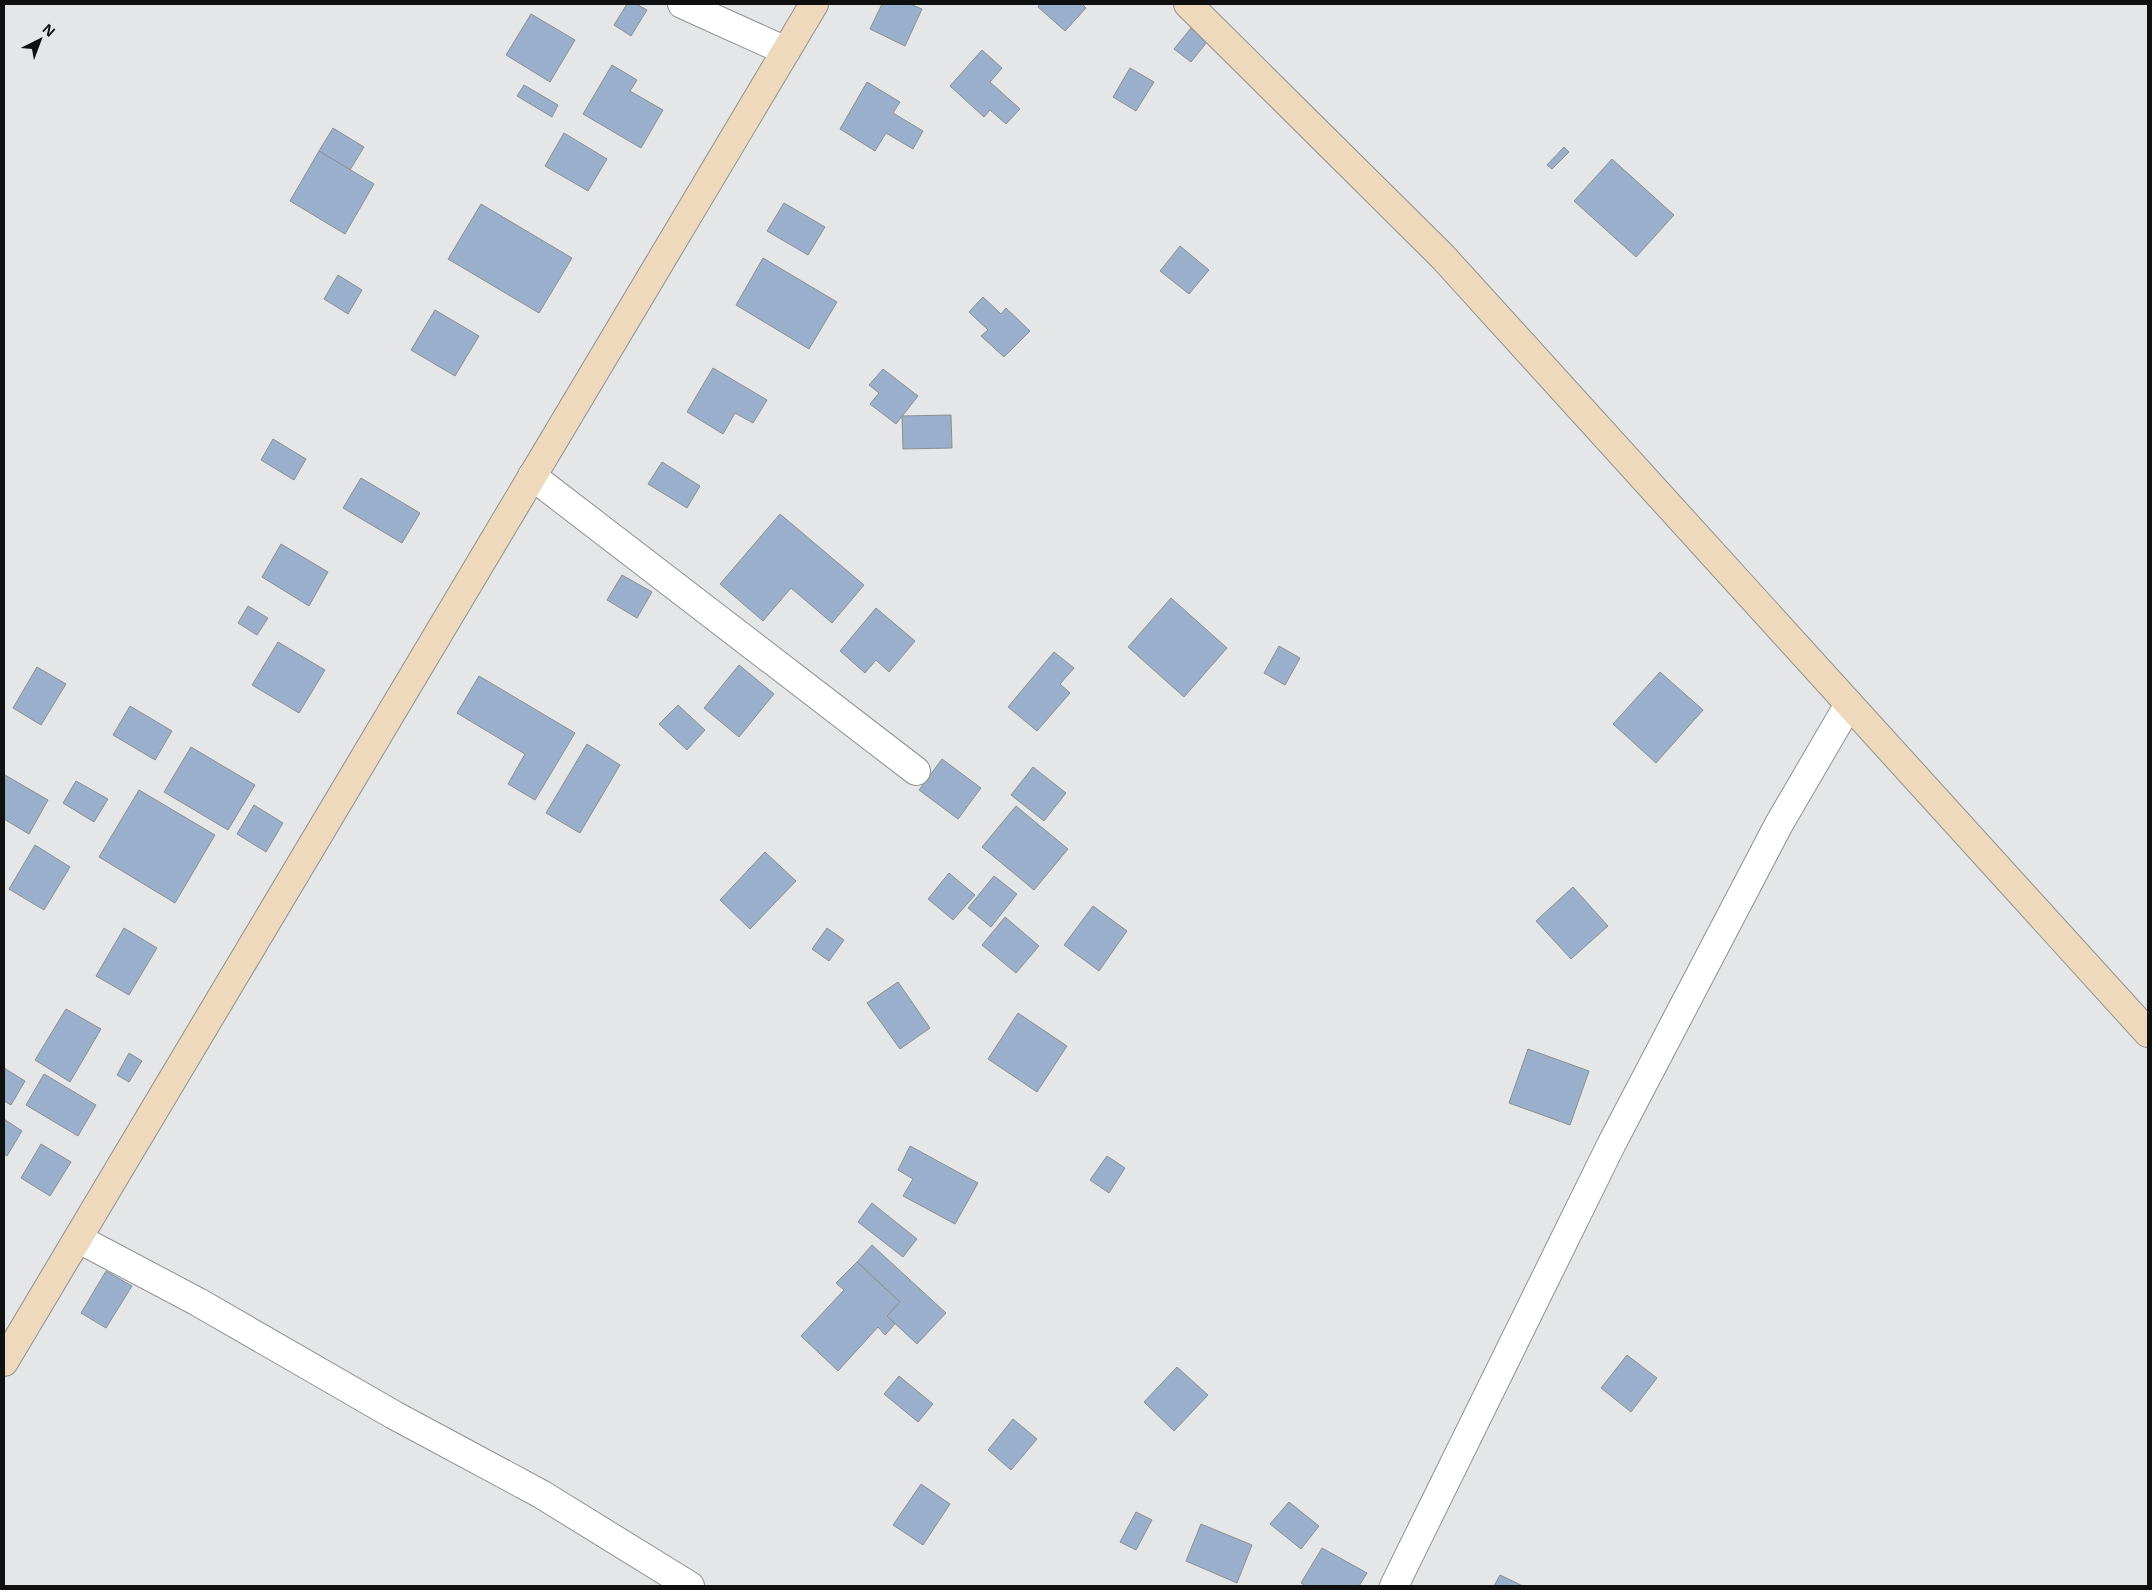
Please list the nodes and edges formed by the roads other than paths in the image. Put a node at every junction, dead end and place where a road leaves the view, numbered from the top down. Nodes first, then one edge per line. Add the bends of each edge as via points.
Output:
1 (682, 4) edge
2 (814, 4) edge
3 (1188, 4) edge
4 (786, 51) junction
5 (532, 476) junction
6 (1849, 704) junction
7 (916, 772) dead end
8 (2148, 1033) edge
9 (79, 1239) junction
10 (4, 1362) edge
11 (690, 1586) edge
12 (1394, 1586) edge

1 - 4 street
2 - 4 street
3 - 6 street via 1443,257
4 - 5 street
5 - 7 street
5 - 9 street
6 - 8 street
6 - 12 street via 1779,824 1621,1126
9 - 10 street
9 - 11 street via 541,1494

